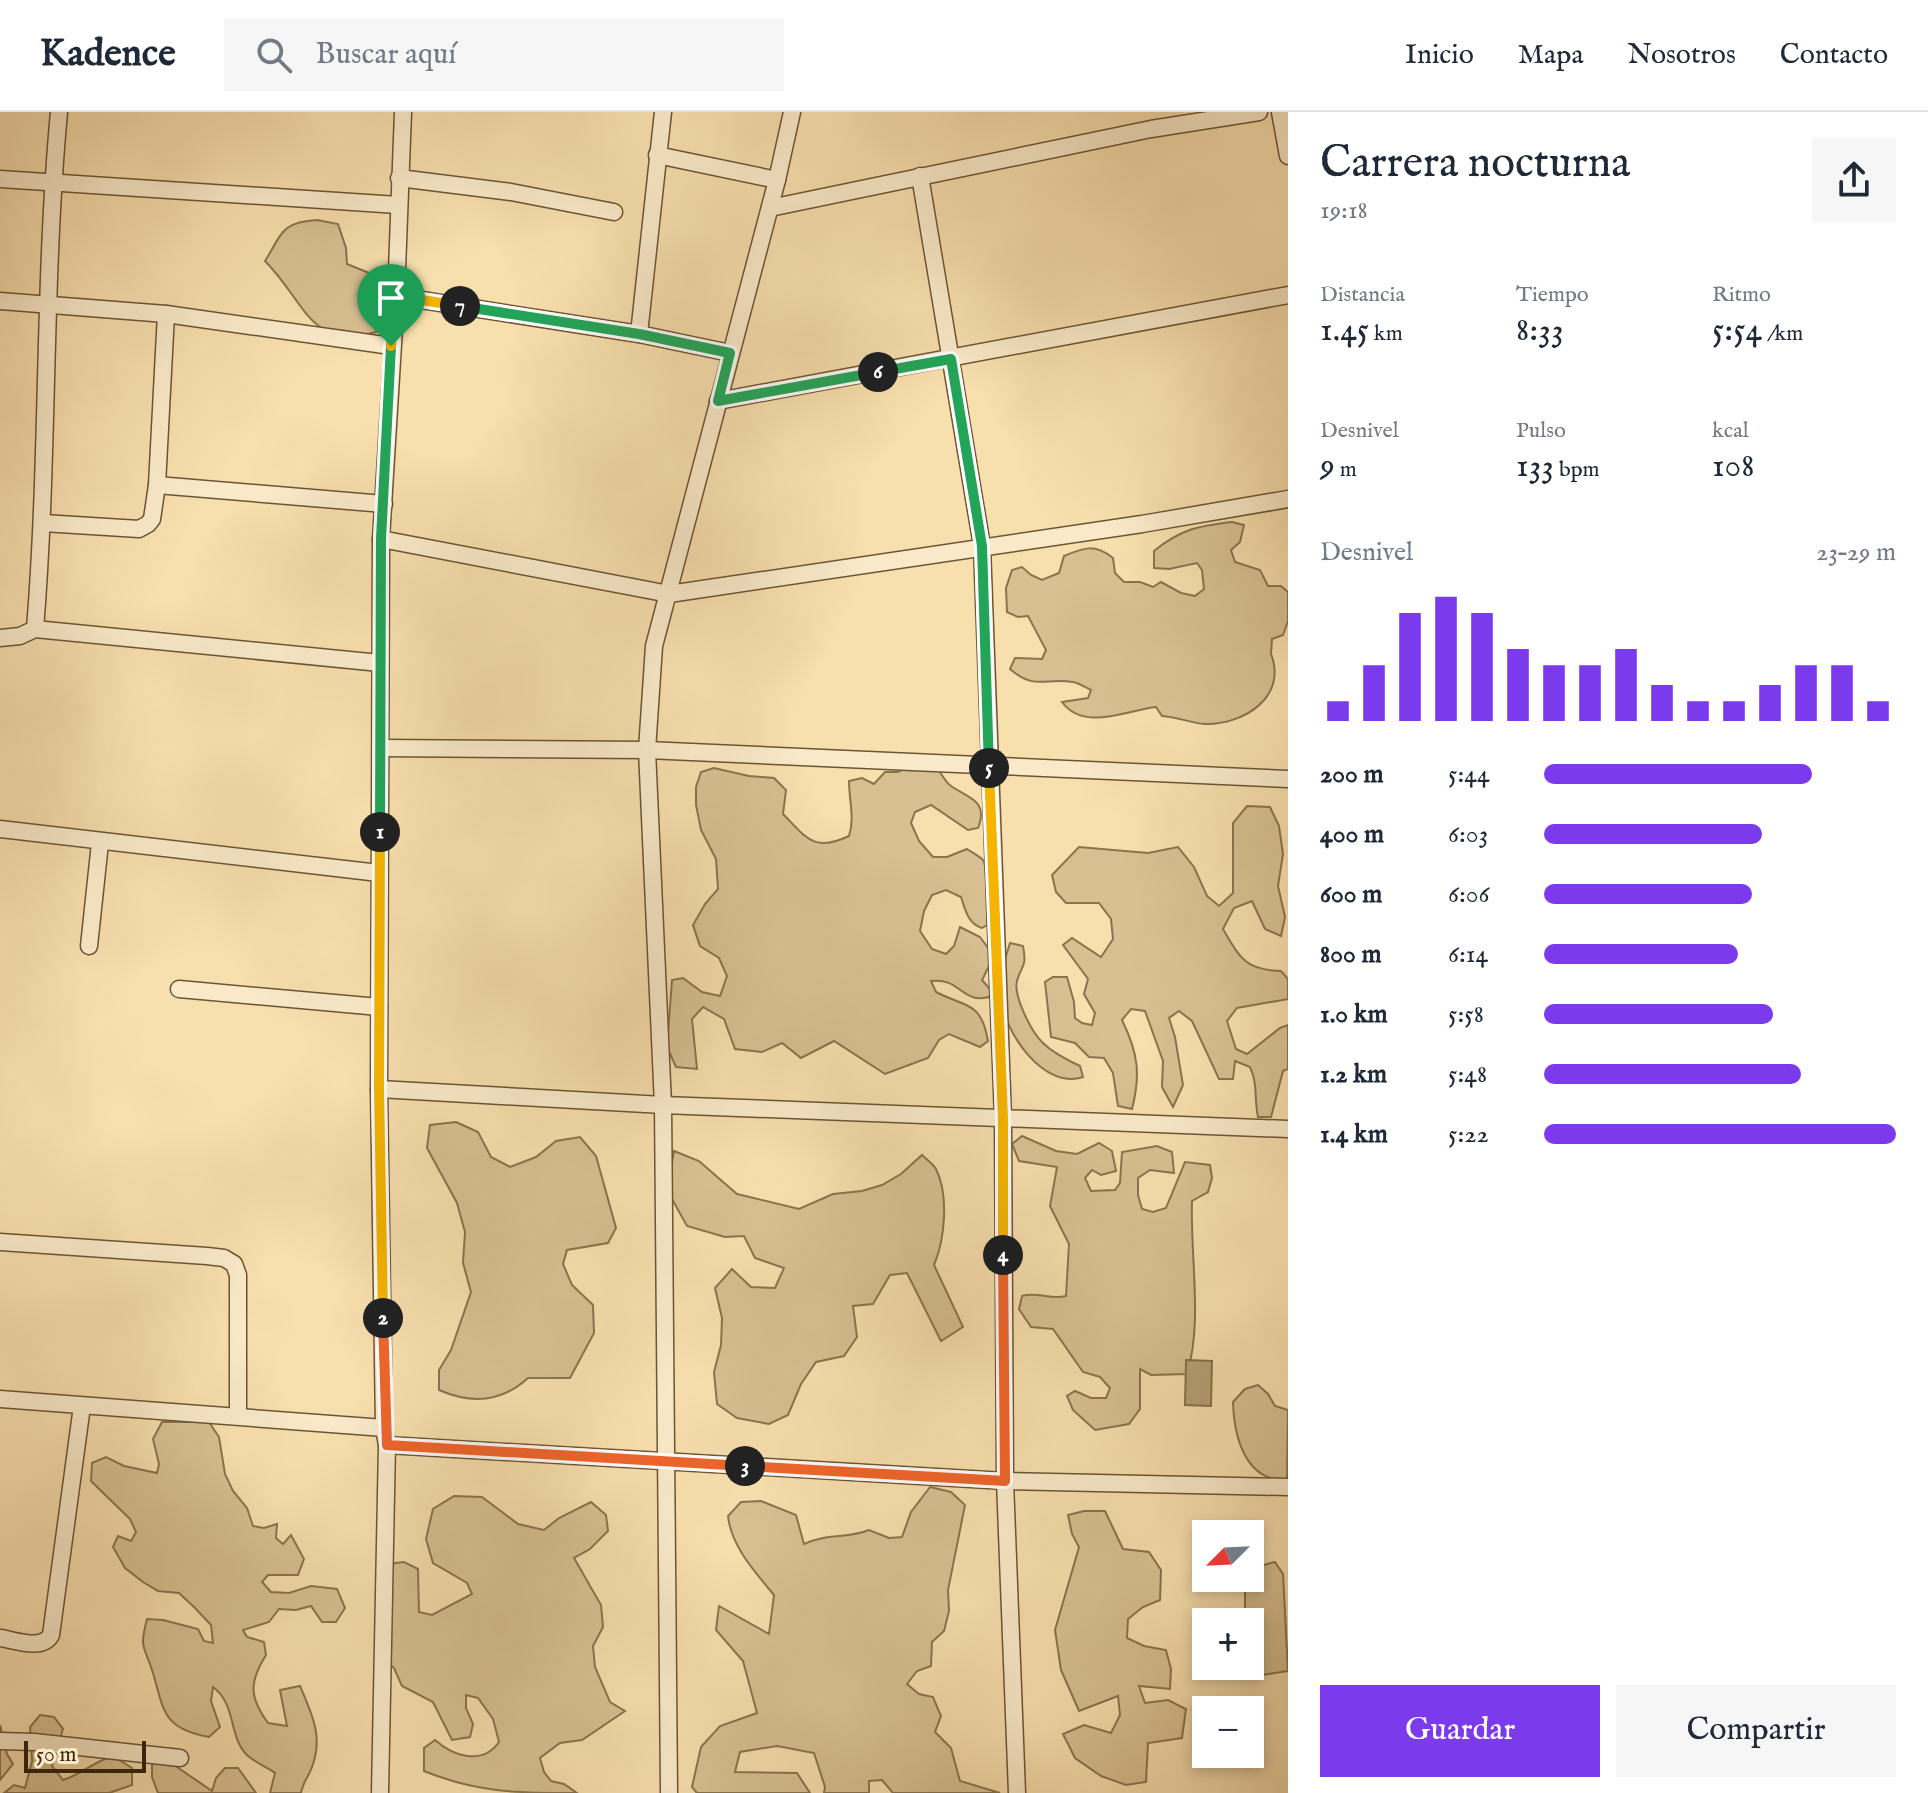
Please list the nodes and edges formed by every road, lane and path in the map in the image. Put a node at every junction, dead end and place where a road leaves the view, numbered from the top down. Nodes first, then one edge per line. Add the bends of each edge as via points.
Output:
1 (59, 112) edge
2 (403, 112) edge
3 (663, 112) edge
4 (792, 112) edge
5 (1259, 112) edge
6 (1280, 112) edge
7 (657, 155) junction
8 (1288, 156) edge
9 (920, 176) junction
10 (399, 178) junction
11 (0, 179) edge
12 (777, 180) junction
13 (52, 183) junction
14 (398, 205) junction
15 (770, 208) junction
16 (614, 212) dead end
17 (1288, 295) edge
18 (396, 296) junction
19 (0, 301) edge
20 (49, 305) junction
21 (166, 314) junction
22 (639, 334) junction
23 (391, 346) junction
24 (730, 353) junction
25 (951, 359) junction
26 (718, 401) junction
27 (157, 485) junction
28 (1288, 499) edge
29 (384, 504) junction
30 (43, 523) junction
31 (381, 539) junction
32 (982, 546) junction
33 (669, 594) junction
34 (35, 629) junction
35 (0, 638) edge
36 (380, 663) junction
37 (381, 748) junction
38 (647, 750) junction
39 (988, 764) junction
40 (1288, 779) edge
41 (0, 829) edge
42 (100, 843) junction
43 (379, 873) junction
44 (89, 946) dead end
45 (179, 989) dead end
46 (379, 1007) junction
47 (379, 1089) junction
48 (663, 1105) junction
49 (1003, 1119) junction
50 (1288, 1129) edge
51 (0, 1242) edge
52 (0, 1399) edge
53 (82, 1406) junction
54 (238, 1416) junction
55 (384, 1428) junction
56 (387, 1445) junction
57 (667, 1461) junction
58 (1005, 1481) junction
59 (1288, 1487) edge
60 (0, 1638) edge
61 (0, 1741) edge
62 (180, 1758) dead end
63 (380, 1793) edge
64 (669, 1793) edge
65 (1017, 1793) edge

1 - 13 street
2 - 10 street
3 - 7 street
4 - 12 street
5 - 9 street
6 - 8 street
7 - 12 street
7 - 22 street
9 - 15 street
9 - 25 street
10 - 14 street
10 - 16 street
11 - 13 street
12 - 15 street
13 - 14 street
13 - 20 street
14 - 18 street
15 - 24 street
17 - 25 street
18 - 22 street
18 - 23 street
19 - 20 street
20 - 21 street
20 - 30 street
21 - 23 street
21 - 27 street
22 - 24 street
23 - 29 street
24 - 26 street
25 - 26 street
25 - 32 street
26 - 33 street
27 - 29 street
27 - 30 street via 152,519 139,529
28 - 32 street
29 - 31 street
30 - 34 street
31 - 33 street
31 - 36 street
32 - 33 street
32 - 39 street
33 - 38 street via 654,646
34 - 35 street
34 - 36 street
36 - 37 street
37 - 38 street
37 - 43 street
38 - 39 street
38 - 48 street
39 - 40 street
39 - 49 street
41 - 42 street
42 - 43 street
42 - 44 street
43 - 46 street
45 - 46 street
46 - 47 street
47 - 48 street
47 - 55 street
48 - 49 street
48 - 57 street
49 - 50 street
49 - 58 street
51 - 54 street via 207,1256 234,1264
52 - 53 street
53 - 54 street
53 - 60 street via 51,1635 41,1644
54 - 55 street
55 - 56 street
56 - 57 street
56 - 63 street
57 - 58 street
57 - 64 street
58 - 59 street
58 - 65 street
61 - 62 street

